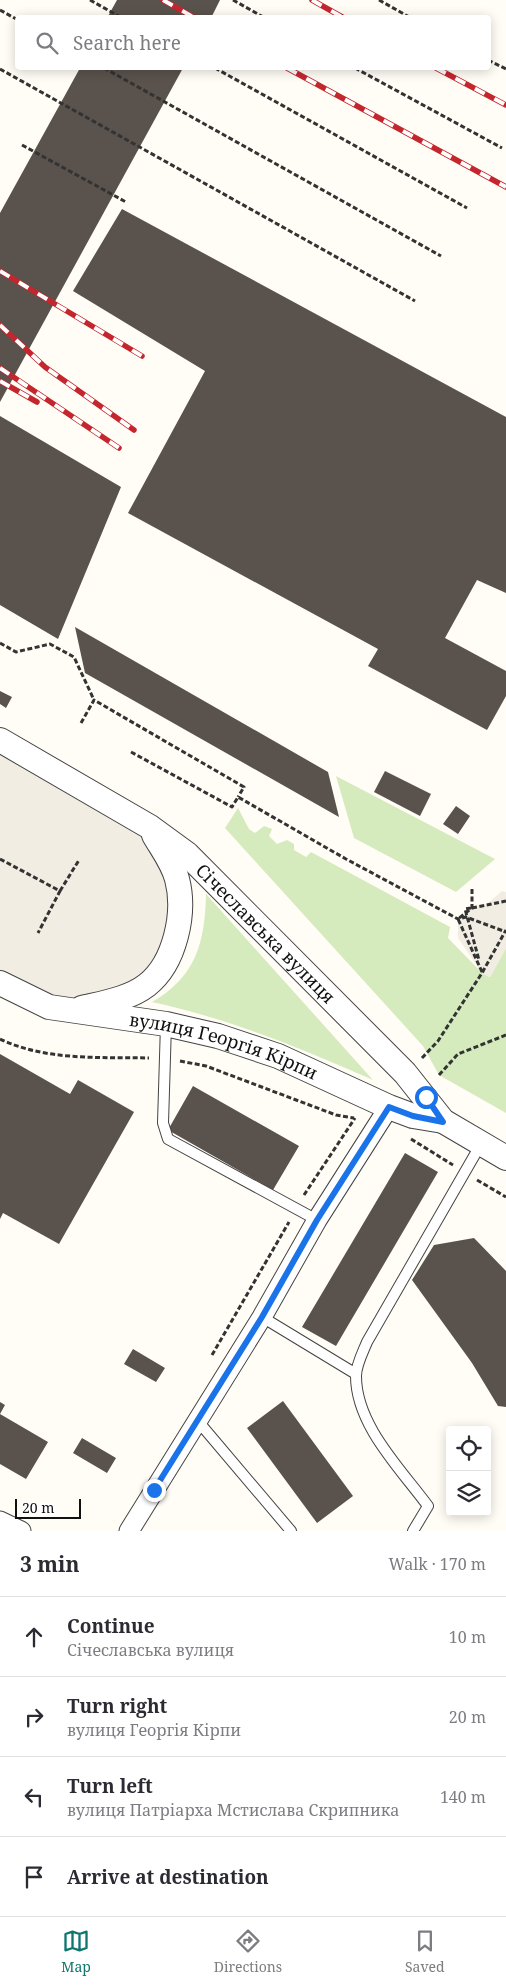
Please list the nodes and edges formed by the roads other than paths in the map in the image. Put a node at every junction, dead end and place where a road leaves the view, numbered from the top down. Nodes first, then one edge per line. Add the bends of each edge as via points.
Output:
1 (0, 740) edge
2 (150, 827) junction
3 (0, 983) edge
4 (70, 1011) junction
5 (166, 1024) junction
6 (384, 1115) junction
7 (443, 1122) junction
8 (481, 1144) junction
9 (506, 1158) edge
10 (317, 1220) junction
11 (262, 1317) junction
12 (356, 1374) junction
13 (197, 1420) junction
14 (0, 1521) edge
15 (21, 1531) edge
16 (129, 1531) edge
17 (291, 1531) edge
18 (413, 1531) edge

1 - 2 street, Січеславська вулиця
2 - 4 street via 177,879 179,894 176,936 164,966 147,985 120,999
2 - 7 street, Січеславська вулиця via 215,881 406,1073
3 - 4 street, вулиця Георгія Кірпи via 48,1007
4 - 5 street, вулиця Георгія Кірпи
5 - 6 street, вулиця Георгія Кірпи via 218,1036 278,1056
5 - 10 lane via 163,1123 168,1139
6 - 7 street, вулиця Георгія Кірпи
6 - 10 street
7 - 8 street, Січеславська вулиця
8 - 9 street, Січеславська вулиця
8 - 12 lane via 367,1342
10 - 11 street
11 - 12 lane
11 - 13 street
12 - 18 lane via 367,1423 428,1506
13 - 16 street
13 - 17 lane
14 - 15 street

